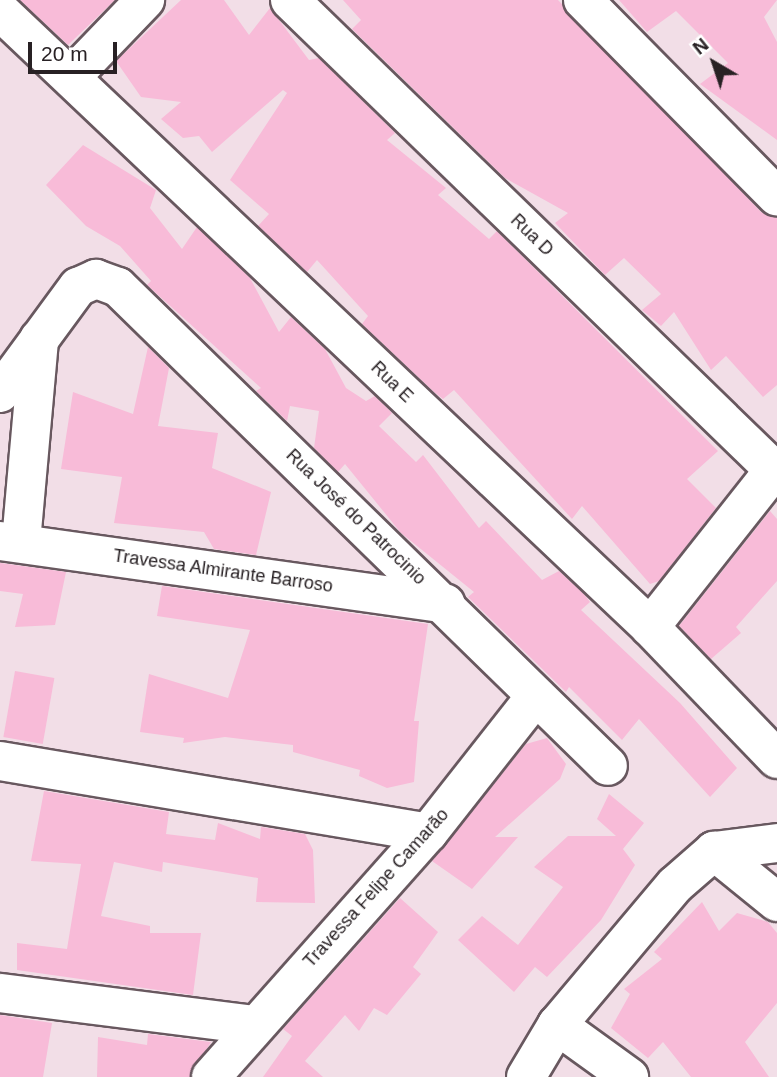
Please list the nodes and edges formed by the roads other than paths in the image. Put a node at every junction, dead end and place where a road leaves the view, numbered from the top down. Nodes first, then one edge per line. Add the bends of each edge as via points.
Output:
1 (145, 0) edge
2 (290, 0) edge
3 (583, 0) edge
4 (0, 11) edge
5 (71, 77) junction
6 (777, 197) edge
7 (39, 338) junction
8 (0, 393) edge
9 (776, 468) edge
10 (11, 541) edge
11 (446, 604) junction
12 (650, 627) junction
13 (536, 696) junction
14 (777, 759) edge
15 (0, 761) edge
16 (608, 766) dead end
17 (428, 833) junction
18 (777, 843) edge
19 (714, 851) junction
20 (777, 902) edge
21 (0, 993) edge
22 (252, 1025) junction
23 (557, 1025) junction
24 (211, 1077) edge
25 (526, 1077) edge
26 (629, 1077) edge

1 - 5 street
2 - 9 street, Rua D
3 - 6 street
4 - 5 street, Rua E
5 - 12 street, Rua E
7 - 8 street
7 - 10 street
7 - 11 street, Rua José do Patrocinio via 78,287 96,279 118,287
9 - 12 street
10 - 11 street, Travessa Almirante Barroso
11 - 13 street, Rua José do Patrocinio
12 - 14 street, Rua E
13 - 16 street, Rua José do Patrocinio
13 - 17 street, Travessa Felipe Camarão
15 - 17 street
17 - 22 street, Travessa Felipe Camarão
18 - 19 street
19 - 20 street
19 - 23 street via 675,885
21 - 22 street
22 - 24 street, Travessa Felipe Camarão
23 - 25 street
23 - 26 street

